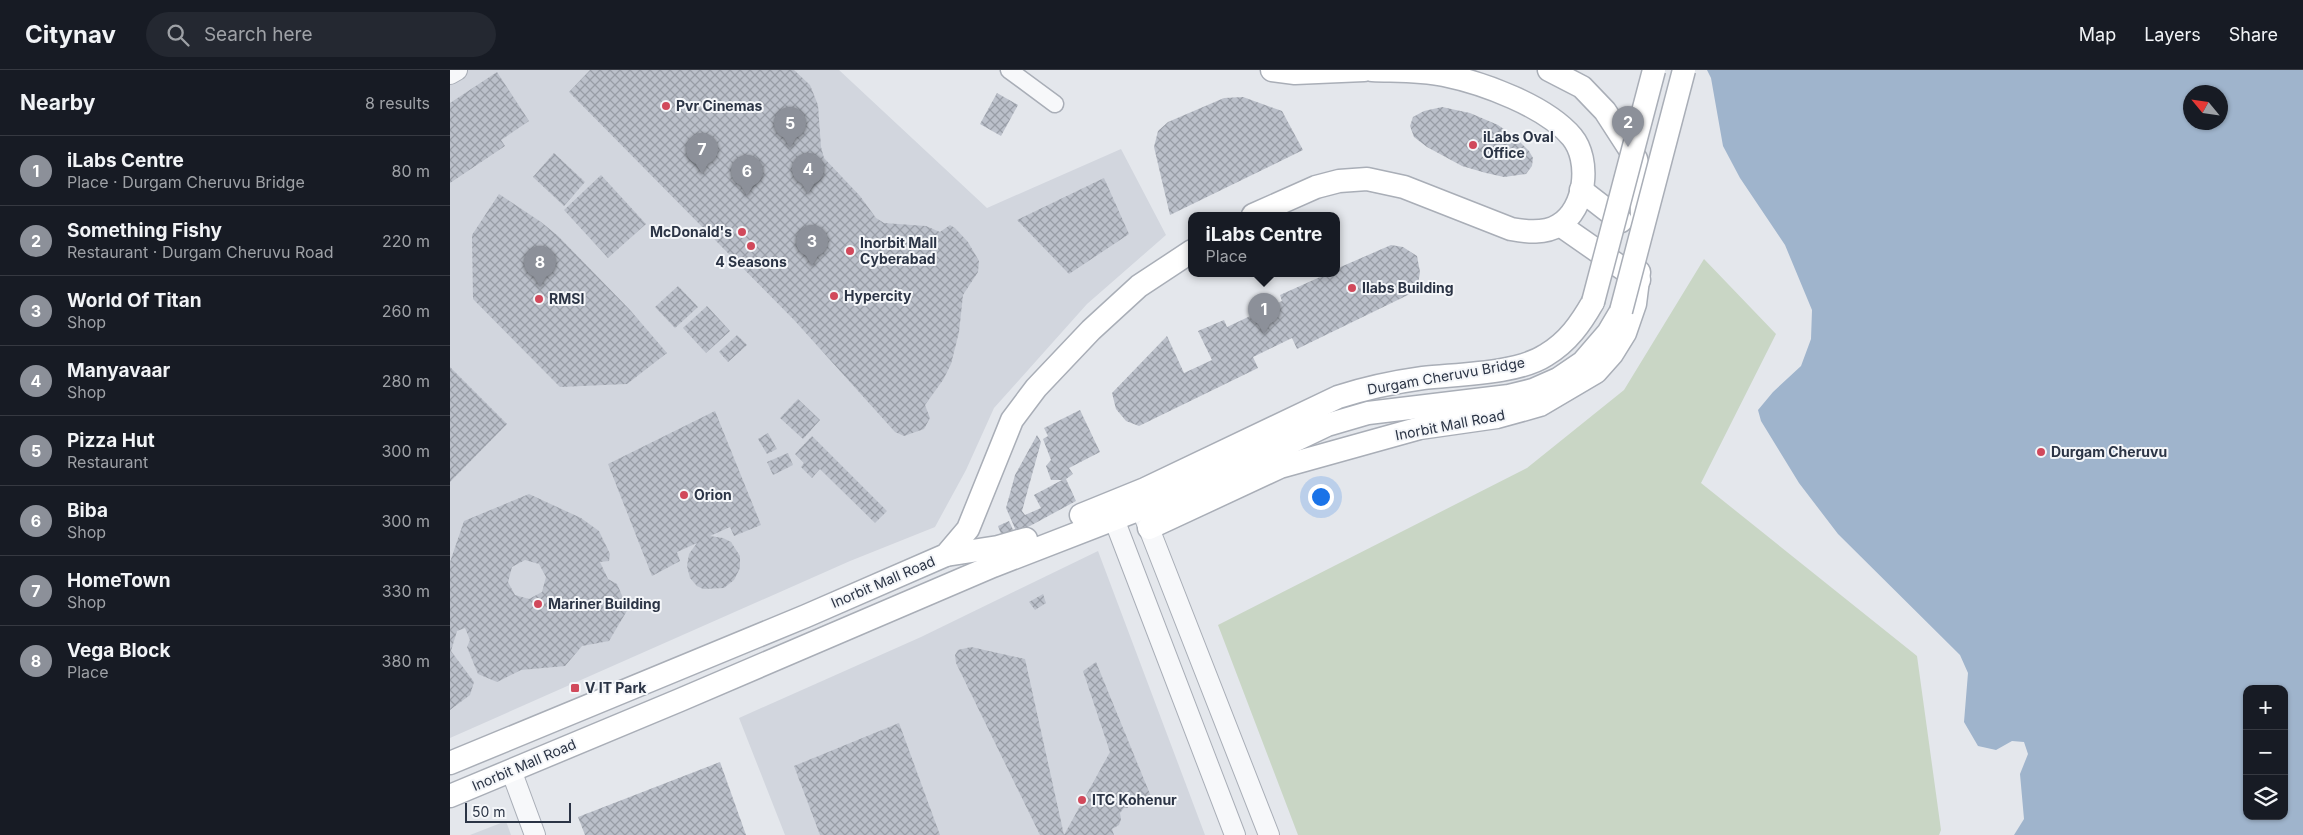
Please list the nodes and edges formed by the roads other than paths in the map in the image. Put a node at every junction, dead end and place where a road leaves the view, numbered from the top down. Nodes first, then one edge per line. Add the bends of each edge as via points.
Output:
1 (457, 70) edge
2 (1009, 70) edge
3 (1272, 70) edge
4 (1364, 70) edge
5 (1372, 70) edge
6 (1549, 70) edge
7 (1654, 70) edge
8 (1684, 70) edge
9 (450, 74) edge
10 (1056, 104) dead end
11 (1581, 190) junction
12 (1260, 212) edge
13 (1621, 221) dead end
14 (1560, 225) junction
15 (1188, 254) edge
16 (1639, 280) junction
17 (1145, 518) junction
18 (1114, 519) junction
19 (1068, 537) joint
20 (946, 555) junction
21 (450, 763) edge
22 (510, 770) junction
23 (450, 796) edge
24 (535, 835) edge
25 (1235, 835) edge
26 (1269, 835) edge

1 - 9 street
2 - 10 street
3 - 4 main road via 1295,73
5 - 11 main road via 1443,74 1479,84 1533,108 1557,122 1573,138 1581,152 1585,172
6 - 16 main road, Inorbit Mall Road via 1582,88 1605,111 1636,159 1641,180 1642,216
7 - 20 main road, Durgam Cheruvu Bridge, bridge via 1593,302 1567,339 1545,356 1518,367 1386,384 1338,397 1145,489 1024,540
8 - 17 main road, Durgam Cheruvu Bridge, bridge via 1621,310 1608,333 1583,362 1558,379 1509,396 1368,413 1327,425
11 - 13 main road
11 - 14 main road via 1572,212
12 - 14 main road via 1316,187 1367,179 1404,187 1511,229 1527,232
14 - 16 main road
15 - 20 main road, Inorbit Mall Road via 1138,286 1036,388 1012,420 968,529
16 - 17 main road, Inorbit Mall Road via 1635,304 1624,334 1612,354 1596,372 1540,405 1498,417 1420,428 1280,467
17 - 18 main road, Durgam Cheruvu Bridge
17 - 26 street
18 - 19 main road, Durgam Cheruvu Bridge
18 - 25 street
19 - 22 main road, Inorbit Mall Road
20 - 21 main road, Inorbit Mall Road
22 - 23 main road, Inorbit Mall Road
22 - 24 street

